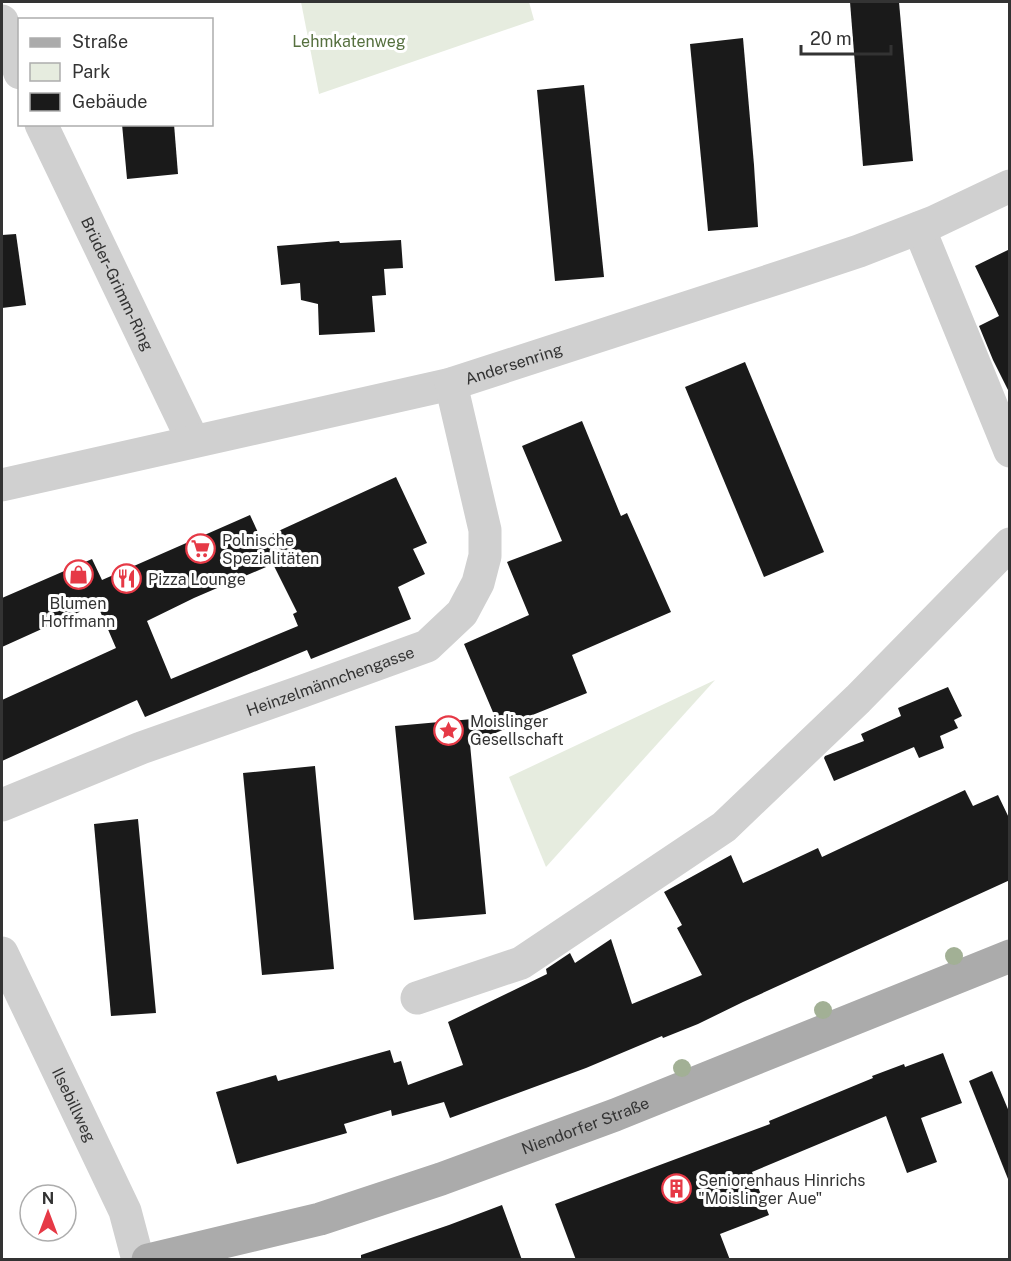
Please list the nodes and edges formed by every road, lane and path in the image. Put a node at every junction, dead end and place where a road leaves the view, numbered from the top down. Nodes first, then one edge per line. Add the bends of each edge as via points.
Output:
1 (2, 21) edge
2 (18, 67) edge
3 (42, 126) edge
4 (1010, 186) edge
5 (919, 228) junction
6 (451, 384) junction
7 (193, 441) junction
8 (1010, 450) edge
9 (2, 485) edge
10 (1010, 544) edge
11 (2, 805) edge
12 (1010, 956) edge
13 (4, 964) edge
14 (417, 998) dead end
15 (138, 1260) edge
16 (148, 1260) edge

1 - 2 street
3 - 7 street, Brüder-Grimm-Ring
4 - 5 street, Andersenring
5 - 6 street, Andersenring
5 - 8 street
6 - 7 street, Andersenring
6 - 11 street, Heinzelmännchengasse via 485,530 484,556 478,583 462,613 427,646 141,748
7 - 9 street, Andersenring
10 - 14 street via 724,828 521,963
12 - 16 main road, Niendorfer Straße via 615,1115 441,1179 320,1220
13 - 15 street, Ilsebillweg via 125,1211

